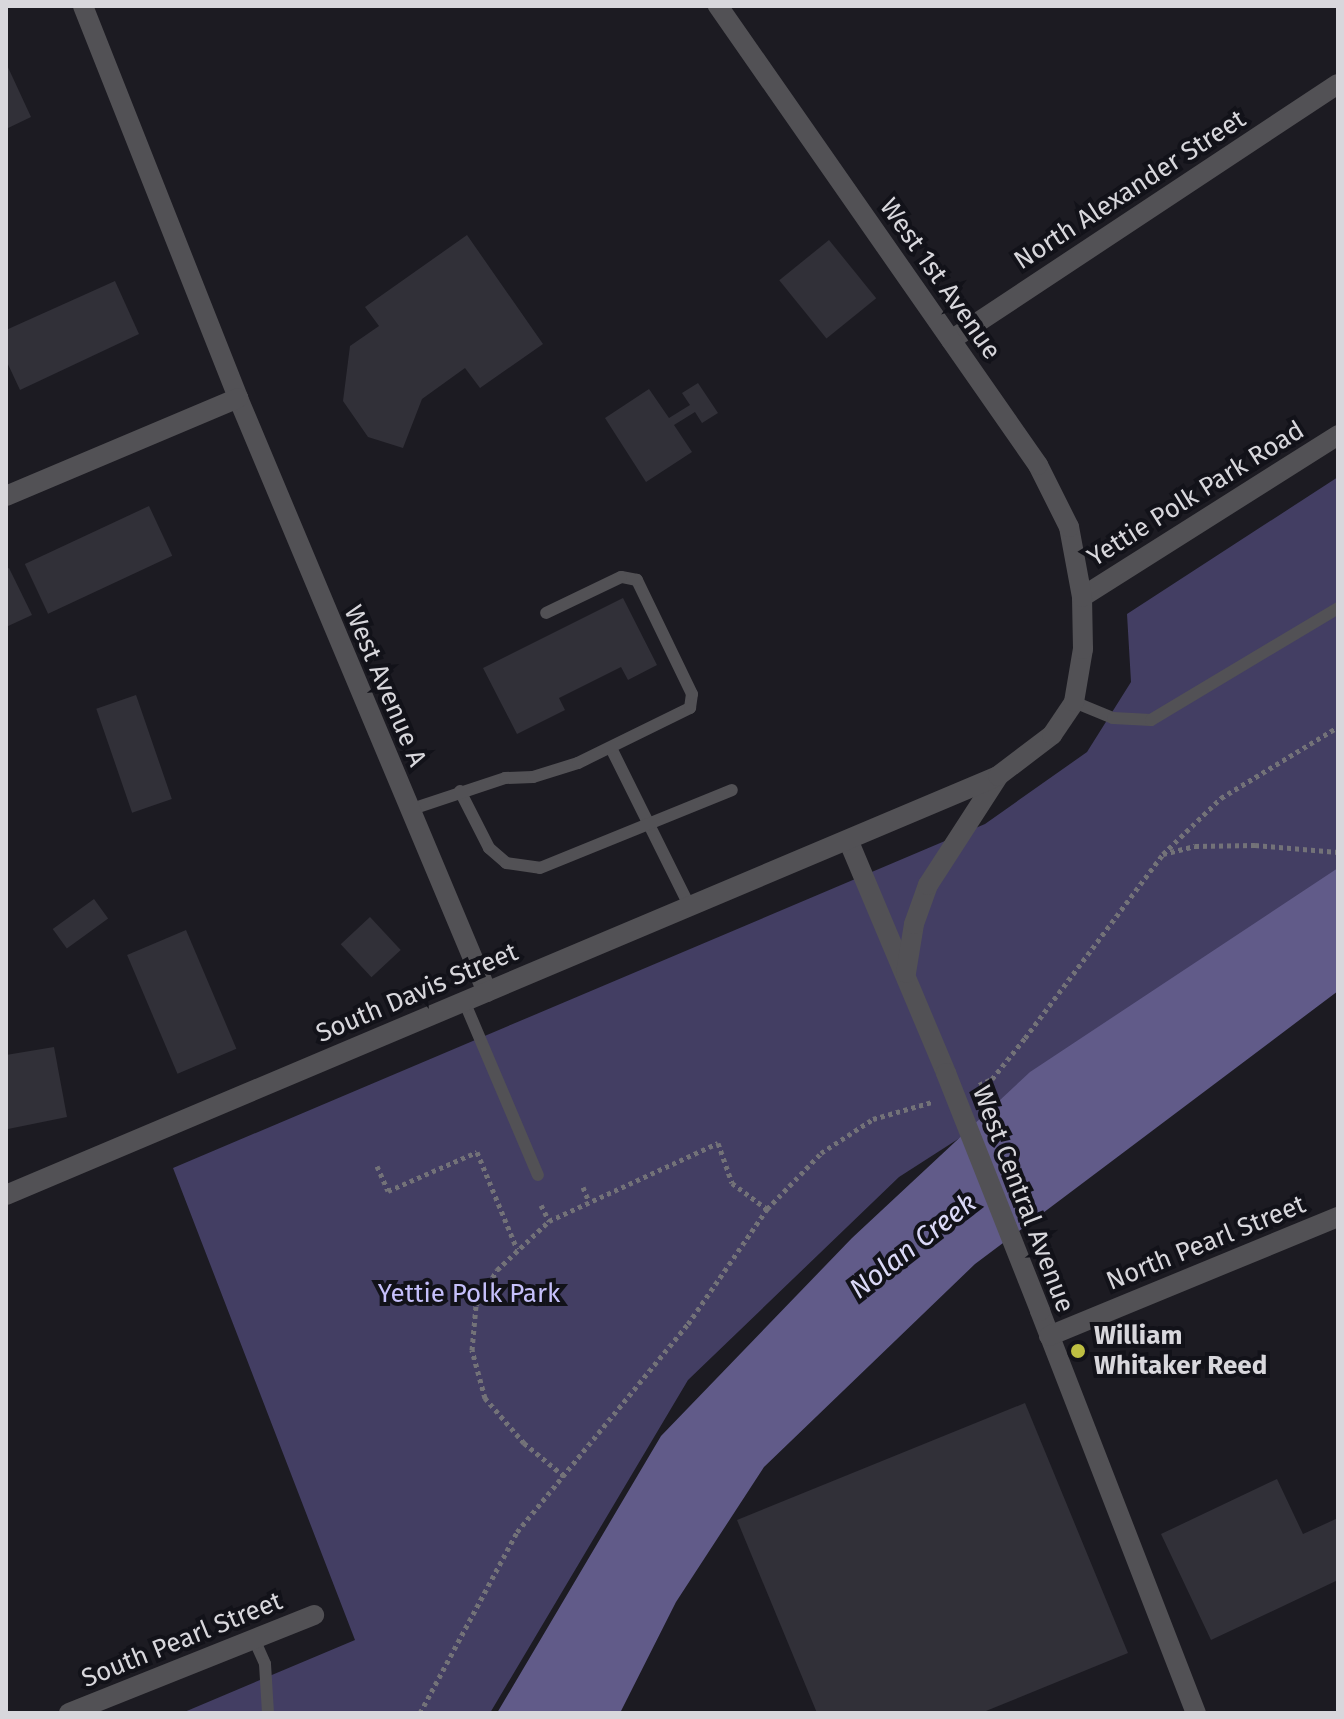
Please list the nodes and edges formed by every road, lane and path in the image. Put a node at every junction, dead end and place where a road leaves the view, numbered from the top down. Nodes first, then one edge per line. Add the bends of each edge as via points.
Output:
1 (83, 6) edge
2 (718, 6) edge
3 (1338, 84) edge
4 (951, 340) junction
5 (238, 398) junction
6 (1338, 435) edge
7 (6, 496) edge
8 (1082, 597) junction
9 (1338, 608) edge
10 (546, 613) dead end
11 (1074, 702) junction
12 (1338, 727) edge
13 (611, 748) junction
14 (998, 776) junction
15 (732, 790) dead end
16 (460, 791) junction
17 (409, 810) junction
18 (649, 825) junction
19 (849, 842) junction
20 (1338, 852) edge
21 (1163, 854) junction
22 (690, 907) junction
23 (906, 973) junction
24 (487, 992) junction
25 (464, 1001) junction
26 (967, 1091) dead end
27 (941, 1100) dead end
28 (377, 1166) dead end
29 (538, 1175) dead end
30 (583, 1187) dead end
31 (6, 1195) edge
32 (589, 1202) junction
33 (541, 1205) dead end
34 (767, 1209) junction
35 (1338, 1217) edge
36 (549, 1221) junction
37 (517, 1249) junction
38 (1049, 1336) junction
39 (564, 1476) junction
40 (314, 1615) dead end
41 (254, 1639) junction
42 (69, 1713) edge
43 (268, 1713) edge
44 (420, 1713) edge
45 (1196, 1713) edge

1 - 5 street, West Avenue A
2 - 4 street, West 1st Avenue
3 - 4 street, North Alexander Street
4 - 8 street, West 1st Avenue via 1038,465 1063,514
5 - 7 street
5 - 17 street, West Avenue A
6 - 8 street, Yettie Polk Park Road
8 - 11 street, West 1st Avenue via 1083,649
9 - 11 lane via 1151,720 1113,718
10 - 13 lane via 621,577 637,580 645,591 692,694 690,708
11 - 14 street via 1052,735
12 - 21 path via 1221,798
13 - 16 lane via 533,777 505,778
13 - 18 lane
14 - 19 street, South Davis Street
14 - 23 street via 928,885 914,924
15 - 18 lane
16 - 17 lane
16 - 18 lane via 489,848 506,863 540,868
17 - 24 street, West Avenue A
18 - 22 lane
19 - 22 street, South Davis Street
19 - 23 street, West Central Avenue
20 - 21 path via 1255,845 1195,846
21 - 26 path via 992,1079
22 - 24 street, South Davis Street
23 - 38 street, West Central Avenue, bridge
24 - 25 street, South Davis Street
25 - 29 lane
25 - 31 street, South Davis Street
27 - 34 path via 873,1119 821,1153
28 - 37 path via 388,1191 477,1152
30 - 32 path
32 - 34 path via 718,1143 732,1183
32 - 36 path
33 - 36 path
34 - 39 path via 688,1324
35 - 38 street, North Pearl Street
36 - 37 path
37 - 39 path via 476,1305 472,1350 485,1398 524,1443
38 - 45 street, West Central Avenue
39 - 44 path via 517,1532
40 - 41 street, South Pearl Street
41 - 42 street, South Pearl Street
41 - 43 lane via 265,1664

